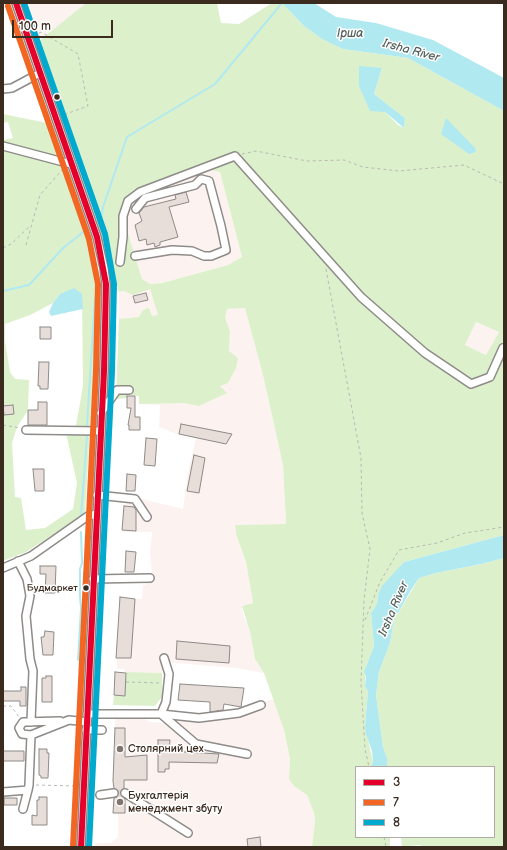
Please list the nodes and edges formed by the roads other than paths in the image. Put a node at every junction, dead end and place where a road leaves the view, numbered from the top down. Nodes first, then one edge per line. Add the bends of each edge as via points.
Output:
1 (16, 3) edge
2 (40, 73) junction
3 (3, 89) edge
4 (3, 146) edge
5 (67, 163) junction
6 (136, 208) dead end
7 (135, 256) dead end
8 (120, 262) dead end
9 (503, 348) edge
10 (129, 390) dead end
11 (101, 413) junction
12 (26, 430) road end
13 (100, 431) junction
14 (97, 495) junction
15 (96, 514) junction
16 (147, 517) dead end
17 (18, 561) junction
18 (3, 568) edge
19 (150, 578) dead end
20 (93, 579) junction
21 (164, 658) dead end
22 (261, 705) dead end
23 (87, 714) junction
24 (161, 714) junction
25 (69, 720) junction
26 (31, 722) junction
27 (87, 722) junction
28 (86, 730) junction
29 (102, 730) dead end
30 (31, 735) junction
31 (247, 754) dead end
32 (29, 788) junction
33 (3, 792) edge
34 (100, 795) dead end
35 (113, 795) tunnel mouth
36 (127, 796) tunnel mouth
37 (23, 809) dead end
38 (188, 833) dead end
39 (81, 847) edge

1 - 2 street
2 - 3 street via 12,88
2 - 5 street
4 - 5 street
5 - 11 street via 94,228 104,268 106,288
6 - 7 street via 145,198 195,185 201,179 209,181 226,250 211,256 192,251 172,250
8 - 9 street via 123,216 128,201 140,192 235,156 361,297 425,353 471,384 490,377
10 - 11 street via 117,390
11 - 13 street
12 - 13 street
13 - 14 street
14 - 15 street
14 - 16 street via 135,499
15 - 17 street via 88,516 31,556
15 - 20 street
17 - 18 street
17 - 26 street via 27,579 30,596 26,616 33,671
19 - 20 street
20 - 23 street
21 - 24 street via 165,700
22 - 24 street via 239,713 199,718
23 - 24 street
23 - 27 street
24 - 31 street via 196,744
25 - 26 street
25 - 27 street
25 - 30 street
26 - 30 street via 23,722 19,728 22,734
27 - 28 street
28 - 29 street
28 - 39 street
30 - 32 street
32 - 33 street
32 - 37 street
34 - 35 street
36 - 38 street

